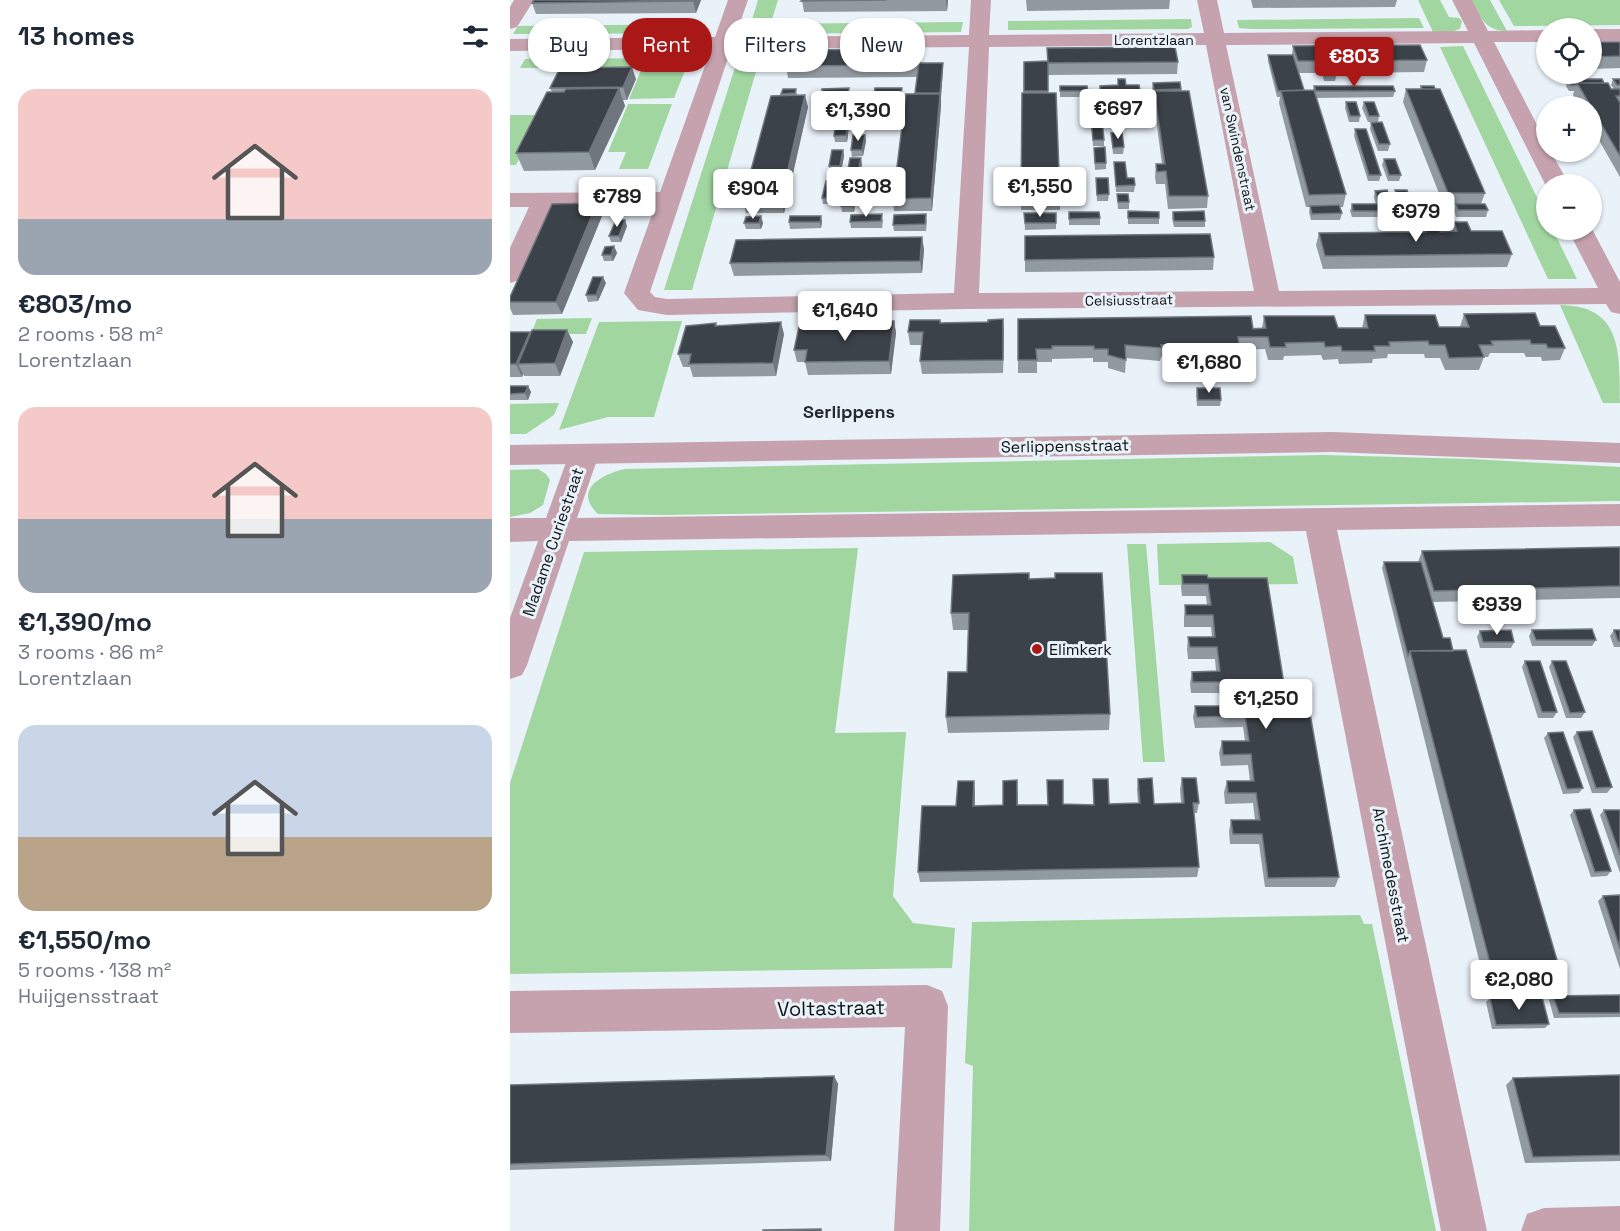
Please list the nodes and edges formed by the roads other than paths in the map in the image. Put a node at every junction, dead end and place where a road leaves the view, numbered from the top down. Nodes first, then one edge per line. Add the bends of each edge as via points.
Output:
1 (524, 0) edge
2 (738, 0) edge
3 (981, 0) edge
4 (1206, 0) edge
5 (1462, 0) edge
6 (510, 23) edge
7 (1602, 35) edge
8 (1620, 35) edge
9 (1480, 36) junction
10 (1536, 36) edge
11 (1215, 39) junction
12 (979, 41) junction
13 (722, 43) junction
14 (510, 45) edge
15 (1552, 174) edge
16 (669, 199) junction
17 (510, 200) edge
18 (544, 200) junction
19 (1585, 240) edge
20 (510, 275) edge
21 (1268, 298) junction
22 (1618, 300) edge
23 (966, 301) junction
24 (1620, 453) edge
25 (510, 454) edge
26 (584, 454) junction
27 (1620, 515) edge
28 (1319, 518) junction
29 (510, 530) edge
30 (557, 530) junction
31 (510, 665) edge
32 (510, 1012) edge
33 (1620, 1229) edge
34 (917, 1231) edge
35 (1464, 1231) edge
36 (1544, 1231) edge

1 - 6 street
2 - 13 street
3 - 12 street
4 - 11 street, van Swindenstraat
5 - 9 street
7 - 8 street
9 - 10 street, Lorentzlaan
9 - 11 street, Lorentzlaan
9 - 15 street
11 - 12 street, Lorentzlaan
11 - 21 street, van Swindenstraat
12 - 13 street, Lorentzlaan
12 - 23 street
13 - 14 street, Lorentzlaan
13 - 16 street
16 - 18 street
16 - 23 street, Celsiusstraat via 637,293 640,299 656,306
17 - 18 street
18 - 20 street
19 - 22 street
21 - 22 street, Celsiusstraat
21 - 23 street, Celsiusstraat
24 - 26 street, Serlippensstraat via 1332,442
25 - 26 street, Serlippensstraat
26 - 30 street, Madame Curiestraat
27 - 28 street
28 - 30 street
28 - 35 street, Archimedesstraat
29 - 30 street
30 - 31 street, Madame Curiestraat
32 - 34 street, Voltastraat via 927,1006
33 - 36 street

